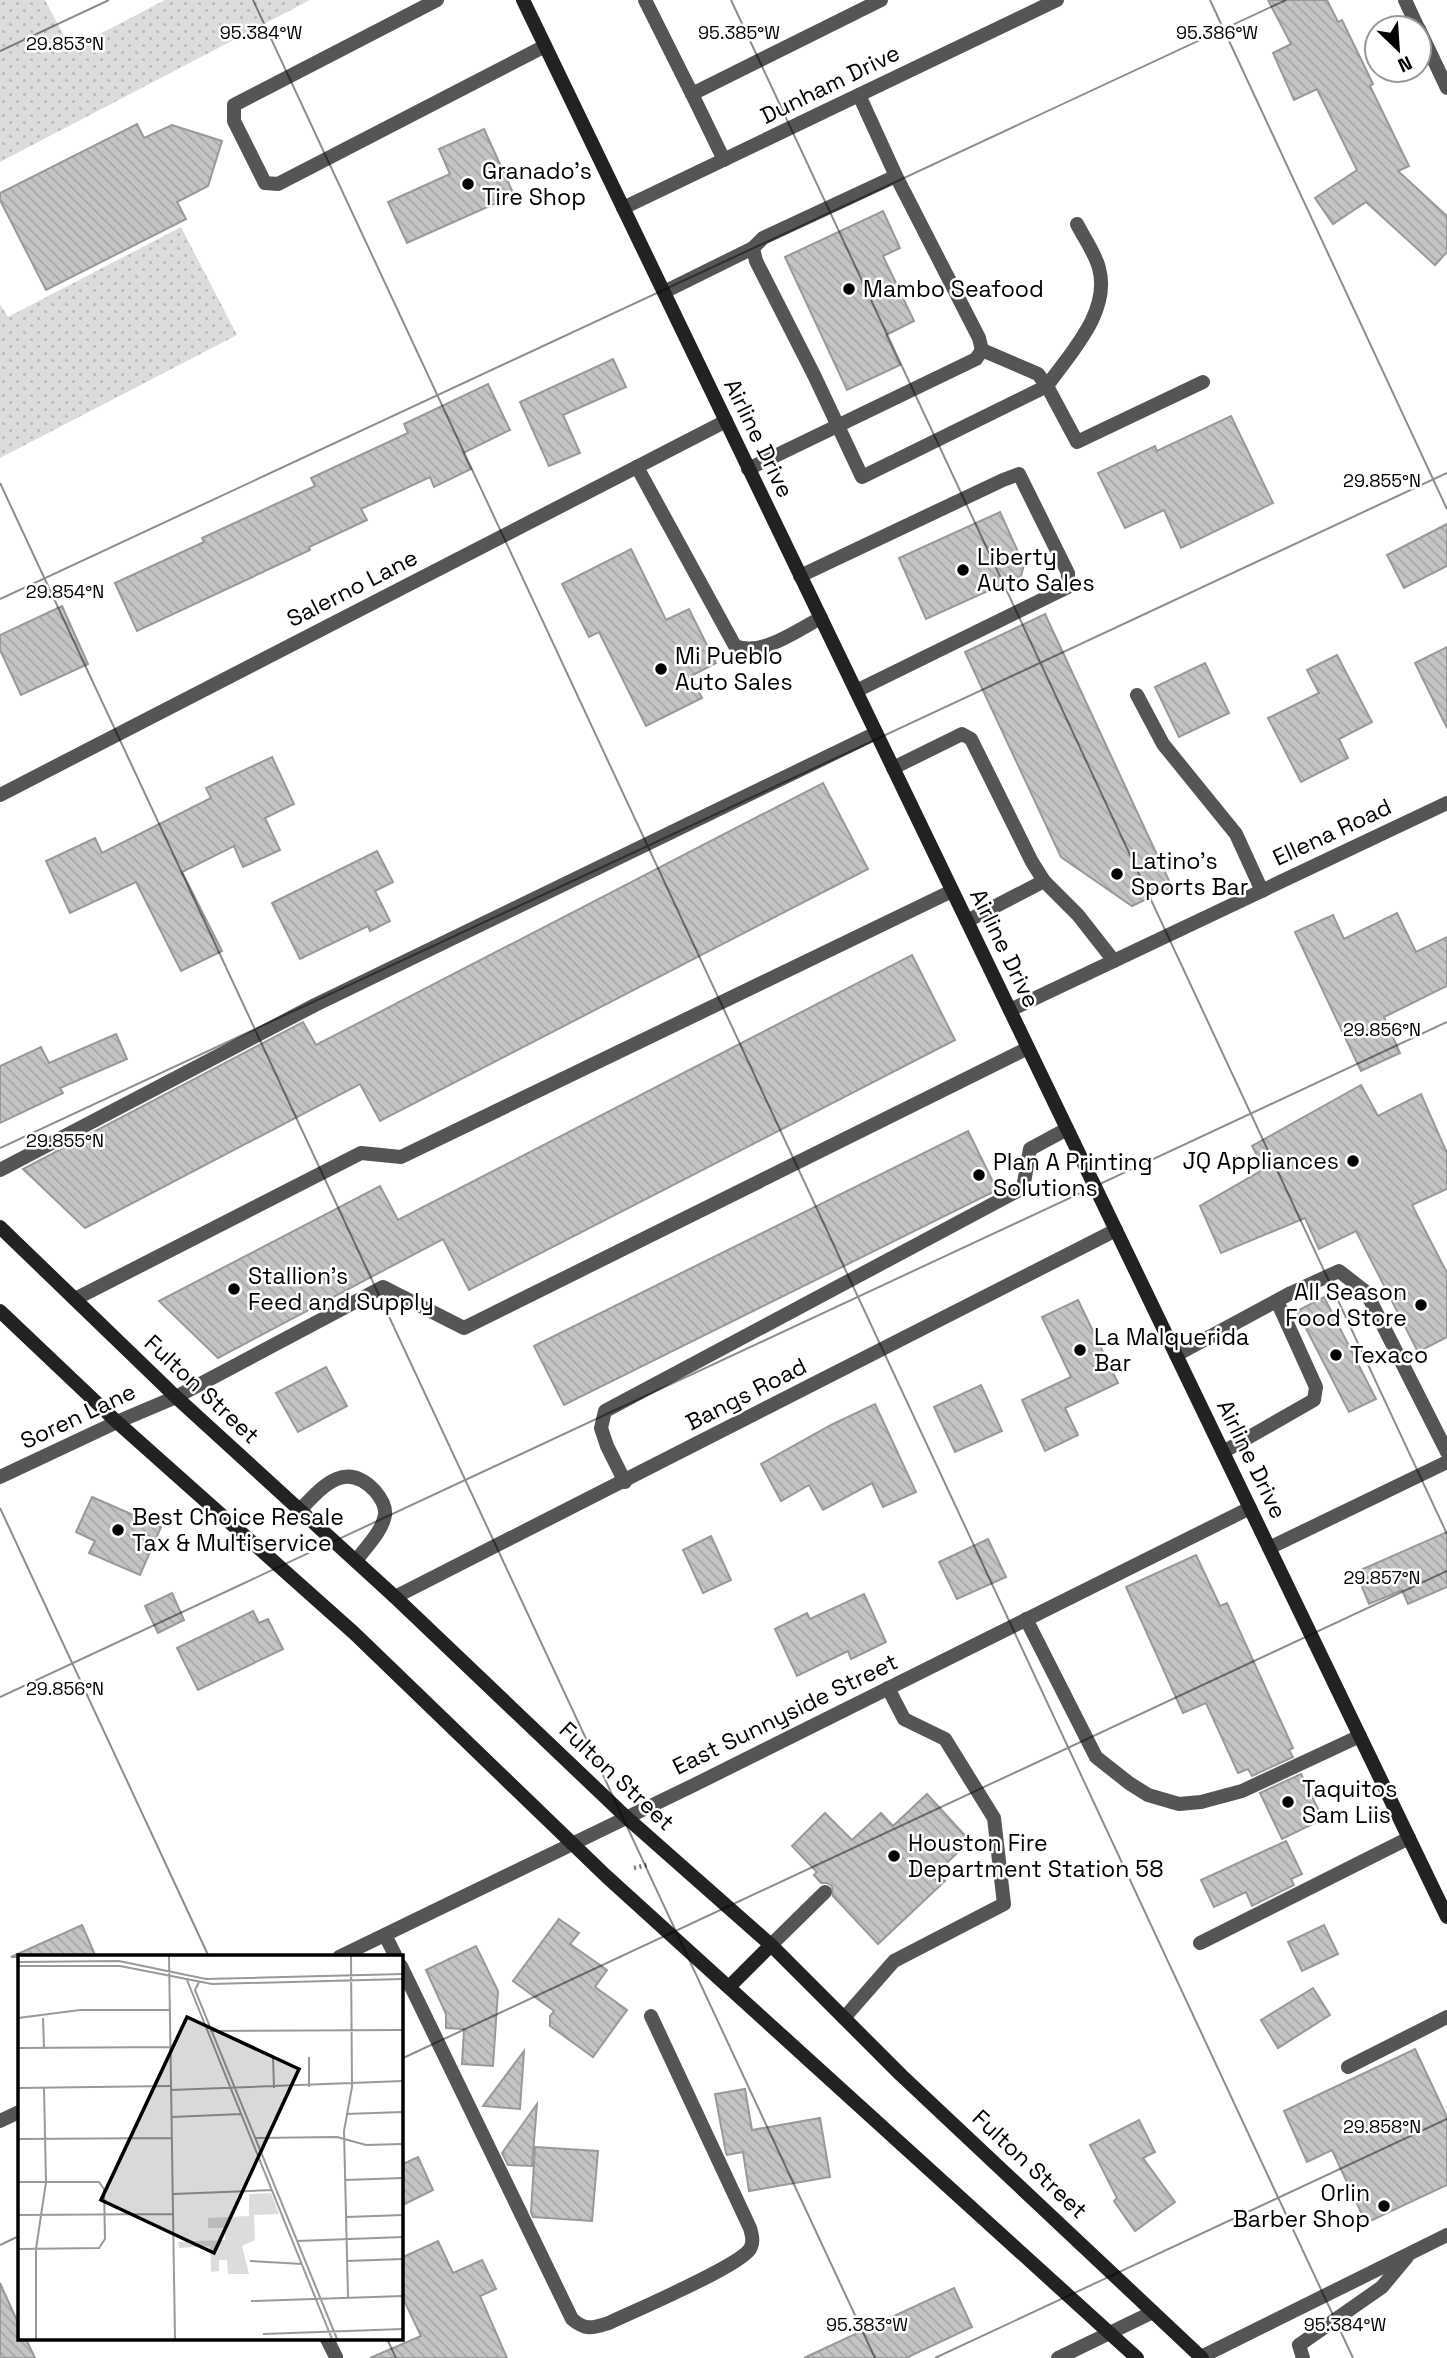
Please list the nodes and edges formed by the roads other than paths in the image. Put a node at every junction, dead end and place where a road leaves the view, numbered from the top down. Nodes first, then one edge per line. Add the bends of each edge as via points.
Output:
1 (437, 0) edge
2 (523, 0) edge
3 (645, 0) edge
4 (881, 0) edge
5 (1057, 0) edge
6 (545, 46) junction
7 (1433, 58) edge
8 (1447, 88) edge
9 (692, 94) junction
10 (859, 95) junction
11 (724, 160) junction
12 (896, 176) junction
13 (623, 208) junction
14 (1077, 223) dead end
15 (753, 248) junction
16 (664, 292) junction
17 (982, 350) junction
18 (1203, 382) dead end
19 (1048, 386) junction
20 (726, 421) junction
21 (838, 425) junction
22 (637, 467) junction
23 (748, 469) junction
24 (800, 576) junction
25 (821, 618) junction
26 (856, 691) junction
27 (1137, 695) dead end
28 (876, 733) junction
29 (893, 768) junction
30 (0, 795) edge
31 (1447, 803) edge
32 (1044, 881) junction
33 (952, 891) junction
34 (1262, 891) junction
35 (967, 921) junction
36 (1114, 961) junction
37 (1010, 1010) junction
38 (1028, 1048) junction
39 (1067, 1129) junction
40 (0, 1170) edge
41 (0, 1227) edge
42 (1116, 1230) junction
43 (75, 1299) junction
44 (1277, 1301) junction
45 (0, 1311) edge
46 (1176, 1355) junction
47 (176, 1397) junction
48 (117, 1422) junction
49 (1223, 1452) junction
50 (1447, 1452) edge
51 (1447, 1462) edge
52 (0, 1477) edge
53 (625, 1482) junction
54 (1250, 1508) junction
55 (300, 1510) junction
56 (1269, 1548) junction
57 (356, 1561) junction
58 (395, 1597) junction
59 (1026, 1619) junction
60 (888, 1688) junction
61 (1360, 1736) junction
62 (626, 1817) junction
63 (1409, 1838) junction
64 (572, 1843) junction
65 (825, 1892) dead end
66 (1447, 1917) edge
67 (385, 1935) junction
68 (1200, 1943) dead end
69 (771, 1945) junction
70 (343, 1955) edge
71 (395, 1955) edge
72 (402, 1968) edge
73 (729, 1987) junction
74 (651, 2016) dead end
75 (1447, 2017) edge
76 (844, 2018) junction
77 (1348, 2067) dead end
78 (18, 2112) edge
79 (0, 2121) edge
80 (1447, 2235) edge
81 (1410, 2253) junction
82 (1153, 2312) junction
83 (1110, 2333) junction
84 (328, 2340) edge
85 (336, 2357) edge
86 (1058, 2358) edge
87 (1137, 2358) edge
88 (1201, 2358) edge
89 (1303, 2358) edge

1 - 6 street via 234,105 234,121 265,183 278,184
2 - 6 street, Airline Drive
3 - 9 street
4 - 9 street
5 - 10 street, Dunham Drive
6 - 13 street, Airline Drive
7 - 8 street
9 - 11 street
10 - 11 street, Dunham Drive
10 - 12 street
11 - 13 street, Dunham Drive
12 - 15 street via 763,238
12 - 17 street
13 - 16 street, Airline Drive
14 - 19 street via 1099,268 1102,293 1094,318
15 - 16 street
15 - 21 street
16 - 20 street, Airline Drive
17 - 19 street via 1038,374
17 - 21 street via 976,359
18 - 19 street via 1077,442
19 - 21 street via 862,477
20 - 22 street, Salerno Lane
20 - 23 street, Airline Drive
21 - 23 street
22 - 25 street via 735,646 744,649 771,643
22 - 30 street, Salerno Lane
23 - 24 street, Airline Drive
24 - 25 street, Airline Drive
24 - 26 street via 1019,474 1068,573 1068,587
25 - 26 street, Airline Drive
26 - 28 street, Airline Drive
27 - 34 street via 1163,744 1236,834
28 - 29 street, Airline Drive
28 - 40 street via 314,1005
29 - 32 street via 962,734 971,739
29 - 33 street, Airline Drive
31 - 34 street, Ellena Road
32 - 35 street
32 - 36 street
33 - 35 street, Airline Drive
33 - 43 street via 401,1157 361,1153
34 - 36 street, Ellena Road
35 - 37 street, Airline Drive
36 - 37 street, Ellena Road
37 - 38 street, Airline Drive
38 - 39 street, Airline Drive
38 - 47 street, Soren Lane via 464,1328 383,1287
39 - 42 street, Airline Drive
39 - 53 street via 1030,1149 1023,1188 606,1411 601,1428
41 - 43 street, Fulton Street
42 - 46 street, Airline Drive
42 - 53 street, Bangs Road
43 - 47 street, Fulton Street
44 - 46 street
44 - 49 street via 1316,1387 1314,1400
44 - 50 street via 1339,1271 1366,1292
45 - 48 street
46 - 49 street, Airline Drive
47 - 48 street, Soren Lane
47 - 55 street, Fulton Street
48 - 52 street, Soren Lane
48 - 64 street via 347,1628
49 - 54 street, Airline Drive
51 - 56 street
53 - 58 street, Bangs Road
54 - 56 street, Airline Drive
54 - 59 street, East Sunnyside Street
55 - 57 street, Fulton Street
55 - 57 street via 327,1482 345,1476 360,1479 373,1490 383,1501 385,1514
56 - 61 street, Airline Drive
57 - 58 street, Fulton Street
58 - 62 street, Fulton Street
59 - 60 street, East Sunnyside Street
59 - 61 street via 1096,1757 1148,1795 1179,1804 1242,1791
60 - 62 street, East Sunnyside Street
60 - 76 street via 904,1719 945,1739 993,1818 1004,1904 894,1961
61 - 63 street, Airline Drive
62 - 64 street, East Sunnyside Street
62 - 69 street, Fulton Street
63 - 66 street, Airline Drive
63 - 68 street
64 - 67 street, East Sunnyside Street
64 - 73 street
65 - 69 street
67 - 70 street, East Sunnyside Street
67 - 71 street
69 - 73 street
69 - 76 street, Fulton Street
72 - 74 street via 572,2319 580,2326 609,2323 734,2263 751,2247 750,2228
73 - 83 street
75 - 77 street
76 - 82 street, Fulton Street
78 - 79 street
80 - 81 street
81 - 88 street
81 - 89 street via 1382,2287 1299,2345
82 - 83 street
82 - 88 street, Fulton Street
83 - 86 street
83 - 87 street
84 - 85 street

